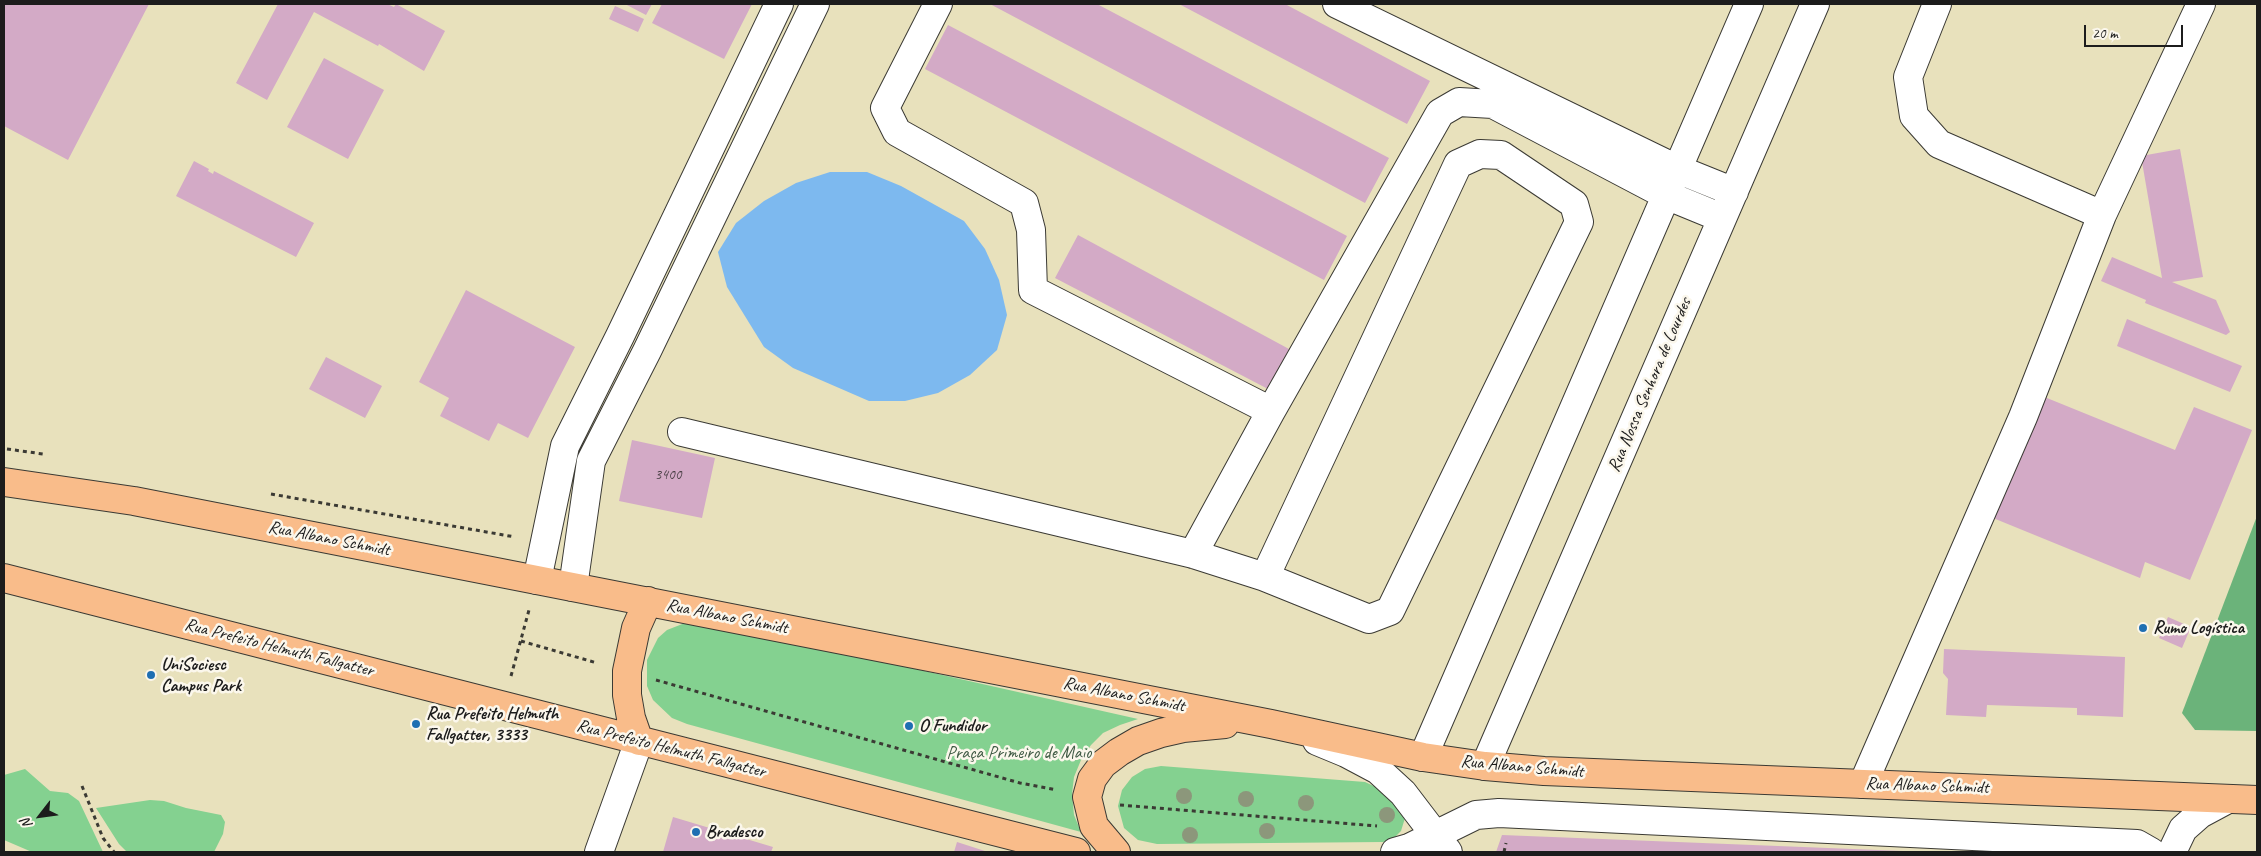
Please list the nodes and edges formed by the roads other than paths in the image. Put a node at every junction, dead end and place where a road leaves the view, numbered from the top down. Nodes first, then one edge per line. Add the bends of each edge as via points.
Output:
1 (779, 4) edge
2 (815, 4) edge
3 (938, 4) edge
4 (1337, 4) edge
5 (1749, 4) edge
6 (1815, 4) edge
7 (1937, 4) edge
8 (2201, 4) edge
9 (1677, 169) junction
10 (1734, 192) junction
11 (1666, 195) junction
12 (2102, 215) junction
13 (1722, 218) junction
14 (1271, 411) junction
15 (682, 432) dead end
16 (4, 482) edge
17 (1192, 554) junction
18 (1265, 577) junction
19 (4, 578) edge
20 (537, 580) junction
21 (572, 587) junction
22 (648, 601) junction
23 (1271, 724) junction
24 (638, 741) junction
25 (1423, 757) junction
26 (1485, 766) junction
27 (1864, 784) junction
28 (2228, 799) junction
29 (2257, 800) edge
30 (1476, 815) junction
31 (1435, 835) edge
32 (1021, 845) edge
33 (599, 852) edge
34 (1076, 852) edge
35 (1116, 852) edge
36 (1395, 852) edge
37 (1464, 852) edge
38 (2151, 852) edge
39 (2172, 852) edge

1 - 20 street via 565,446
2 - 21 street via 591,461
3 - 14 street via 885,108 896,132 1024,203 1031,230 1033,290
4 - 9 street
5 - 9 street
6 - 10 street, Rua Nossa Senhora de Lourdes
7 - 12 street via 1908,77 1914,116 1939,144
8 - 12 street
9 - 10 street
9 - 11 street
10 - 13 street, Rua Nossa Senhora de Lourdes
11 - 13 street
11 - 14 street via 1493,104 1460,102 1440,113
11 - 25 street
12 - 27 street via 2023,418
13 - 26 street, Rua Nossa Senhora de Lourdes
14 - 17 street
15 - 17 street
16 - 20 main road, Rua Albano Schmidt via 134,501
17 - 18 street
18 - 18 street via 1369,619 1390,611 1579,222 1574,204 1502,155 1480,154 1458,164
19 - 24 main road, Rua Prefeito Helmuth Fallgatter
20 - 21 main road, Rua Albano Schmidt
21 - 22 main road, Rua Albano Schmidt
22 - 23 main road, Rua Albano Schmidt
22 - 24 main road via 636,628 627,671 628,702
23 - 25 main road, Rua Albano Schmidt
23 - 31 street via 1346,752 1378,770 1403,793
23 - 35 main road via 1236,723 1183,728 1138,741 1103,764 1092,778 1086,797 1094,826
24 - 32 main road, Rua Prefeito Helmuth Fallgatter
24 - 33 street
25 - 26 main road, Rua Albano Schmidt
26 - 27 main road, Rua Albano Schmidt
27 - 28 main road, Rua Albano Schmidt
28 - 29 main road, Rua Albano Schmidt
28 - 39 street via 2200,814 2183,829
30 - 31 street
30 - 37 street
30 - 38 street via 1524,814 2137,844
31 - 36 street
32 - 34 main road, Rua Prefeito Helmuth Fallgatter

